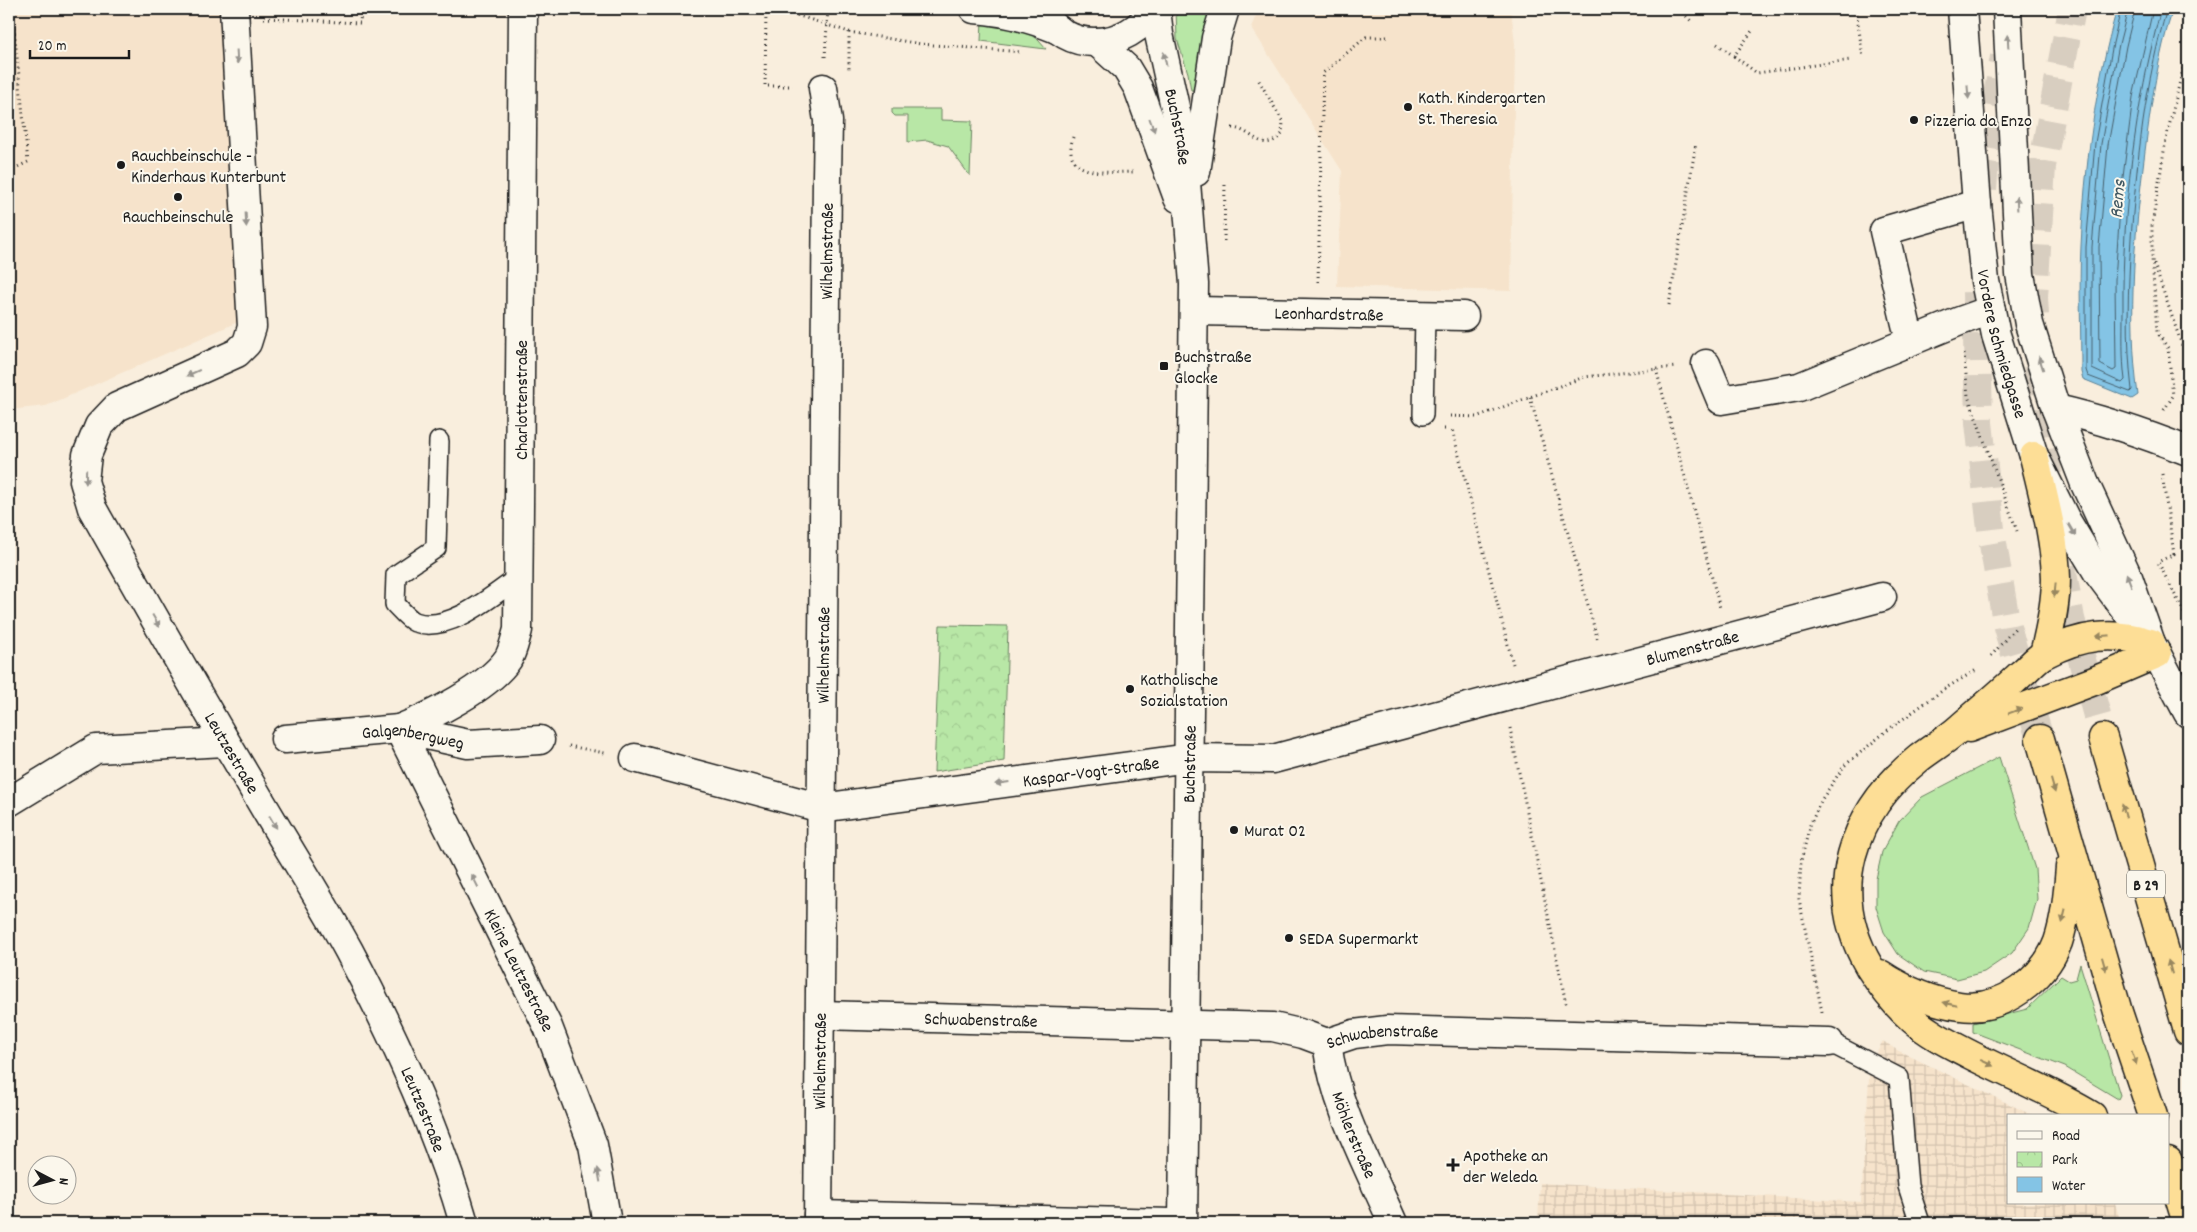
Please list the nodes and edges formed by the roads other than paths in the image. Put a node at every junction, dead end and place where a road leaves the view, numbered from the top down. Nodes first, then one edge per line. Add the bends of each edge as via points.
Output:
1 (524, 9) edge
2 (974, 9) edge
3 (1042, 9) edge
4 (1155, 9) edge
5 (1225, 9) edge
6 (1962, 9) edge
7 (2007, 9) edge
8 (234, 12) edge
9 (1060, 30) junction
10 (1098, 42) junction
11 (823, 88) road end
12 (1977, 204) junction
13 (1190, 211) junction
14 (1192, 245) junction
15 (1991, 310) junction
16 (1195, 311) junction
17 (1425, 316) junction
18 (1464, 316) dead end
19 (1910, 341) junction
20 (1706, 364) road end
21 (2056, 409) junction
22 (1423, 415) road end
23 (439, 441) dead end
24 (2188, 451) edge
25 (2034, 456) junction
26 (519, 577) junction
27 (1882, 597) dead end
28 (2154, 648) junction
29 (2044, 654) junction
30 (1512, 696) joint
31 (2188, 713) edge
32 (399, 730) junction
33 (1953, 734) junction
34 (2103, 738) tunnel mouth
35 (2040, 739) tunnel mouth
36 (285, 740) dead end
37 (540, 740) road end
38 (225, 742) junction
39 (635, 758) road end
40 (1189, 758) junction
41 (9, 802) edge
42 (821, 808) junction
43 (2072, 850) junction
44 (1870, 967) junction
45 (820, 1016) junction
46 (1186, 1025) junction
47 (2188, 1031) edge
48 (1829, 1042) joint
49 (1327, 1043) junction
50 (2089, 1114) edge
51 (2152, 1114) edge
52 (2170, 1170) edge
53 (2174, 1187) edge
54 (818, 1219) edge
55 (464, 1223) edge
56 (607, 1223) edge
57 (1172, 1223) edge
58 (1183, 1223) edge
59 (1393, 1223) edge
60 (1920, 1223) edge
61 (2187, 1223) edge

1 - 26 street, Charlottenstraße
2 - 9 street via 1000,10
3 - 9 street
4 - 10 street via 1132,32 1116,40
13 -> 4 street, Buchstraße via 1184,144
5 - 13 street via 1214,48
6 -> 12 street, Vordere Schmiedgasse
21 -> 7 street, Vordere Schmiedgasse via 2028,324 2020,274
8 -> 38 street, Leutzestraße via 252,327 247,343 238,353 117,408 99,426 87,455 84,481 92,508
9 - 10 street via 1078,40
10 -> 14 street, Buchstraße via 1126,68 1138,88 1170,171
11 - 42 street, Wilhelmstraße via 828,140
12 - 15 street, Vordere Schmiedgasse
12 - 19 street via 1884,231
13 - 14 street, Buchstraße
14 - 16 street, Buchstraße
15 - 19 street
15 - 25 street, Vordere Schmiedgasse
16 - 17 street, Leonhardstraße
16 - 40 street, Buchstraße
17 - 18 street, Leonhardstraße
17 - 22 lane
19 - 20 street via 1799,387 1721,400
21 - 24 street via 2079,414 2159,452
28 -> 21 street, Vordere Schmiedgasse via 2128,577 2084,484
23 - 26 lane via 436,548 396,575 395,604 414,622 436,624 461,616
25 -> 28 street, Vordere Schmiedgasse via 2098,574
25 -> 29 highway via 2056,570 2051,627
26 - 32 street, Charlottenstraße via 518,630 509,657 494,675 477,687
27 - 30 street, Blumenstraße
28 -> 29 highway via 2131,636 2113,635 2090,637
28 - 31 street
33 -> 28 highway via 2094,681
29 - 33 highway
30 - 40 street, Kaspar-Vogt-Straße via 1273,759
32 - 36 street, Galgenbergweg
32 - 37 street, Galgenbergweg via 468,744
56 -> 32 street, Kleine Leutzestraße via 594,1145 548,1027
33 - 44 highway via 1917,760 1885,790 1866,816 1854,843 1847,896 1858,944
47 -> 34 highway, B 29
35 -> 43 highway
38 - 41 street via 96,749
38 -> 55 street, Leutzestraße via 348,950 392,1036 424,1108
39 - 42 street
40 -> 42 street, Kaspar-Vogt-Straße
40 - 46 street, Buchstraße
42 - 45 street, Wilhelmstraße
43 -> 44 highway via 2067,905 2058,942 2044,967 2027,985 2008,998 1985,1005 1961,1007 1900,988
43 -> 51 highway via 2118,1012
44 -> 50 highway via 1889,996 1913,1020 1942,1040
45 - 46 street, Schwabenstraße
45 - 54 street, Wilhelmstraße
46 - 49 street, Schwabenstraße via 1273,1027
46 - 58 street, Buchstraße
48 - 49 street, Schwabenstraße via 1387,1030 1354,1034
48 - 60 lane via 1899,1078 1908,1186
49 - 59 street, Möhlerstraße via 1337,1095
52 - 53 highway
53 - 61 highway
54 - 57 street

